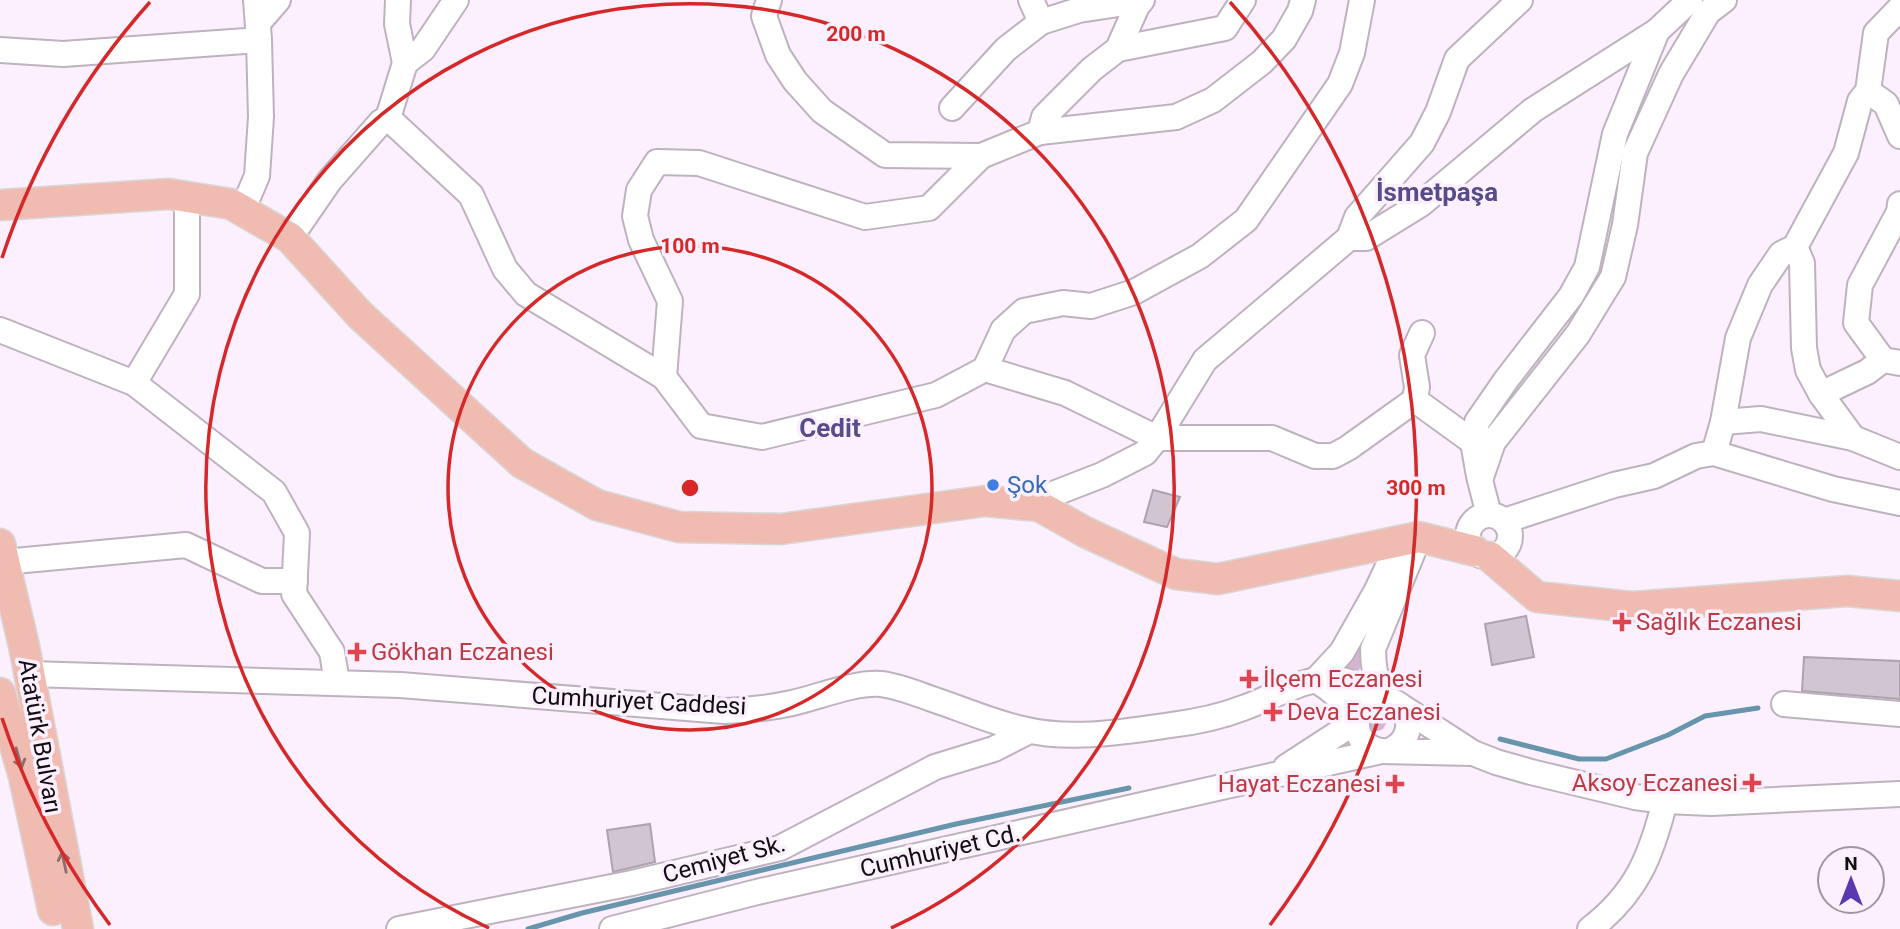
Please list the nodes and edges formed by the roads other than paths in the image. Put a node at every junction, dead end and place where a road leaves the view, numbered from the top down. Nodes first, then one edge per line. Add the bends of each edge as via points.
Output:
1 (278, 0) edge
2 (398, 0) edge
3 (456, 0) edge
4 (769, 0) edge
5 (1243, 0) edge
6 (1303, 0) edge
7 (1362, 0) edge
8 (1521, 0) edge
9 (1690, 0) edge
10 (1724, 0) edge
11 (1140, 3) edge
12 (1900, 8) edge
13 (1036, 11) edge
14 (258, 21) edge
15 (1657, 32) junction
16 (0, 50) edge
17 (1118, 50) junction
18 (405, 63) junction
19 (1868, 91) junction
20 (952, 108) dead end
21 (388, 118) junction
22 (1040, 132) junction
23 (1900, 136) edge
24 (981, 156) junction
25 (1900, 204) edge
26 (0, 205) edge
27 (187, 208) junction
28 (236, 208) junction
29 (0, 223) edge
30 (290, 238) junction
31 (1349, 238) junction
32 (1795, 247) junction
33 (0, 330) edge
34 (1422, 333) dead end
35 (1892, 362) edge
36 (985, 369) junction
37 (664, 377) junction
38 (134, 383) junction
39 (1821, 394) junction
40 (1415, 400) junction
41 (1723, 422) junction
42 (1157, 438) junction
43 (1853, 438) junction
44 (1473, 442) junction
45 (1714, 453) junction
46 (1900, 457) edge
47 (1480, 480) junction
48 (1900, 503) edge
49 (1039, 506) junction
50 (1497, 518) junction
51 (1409, 539) junction
52 (2, 553) edge
53 (1482, 554) junction
54 (295, 581) junction
55 (1900, 596) edge
56 (18, 655) edge
57 (1316, 680) junction
58 (0, 683) edge
59 (337, 683) junction
60 (0, 693) edge
61 (1784, 704) dead end
62 (1374, 709) junction
63 (1900, 714) edge
64 (4, 726) edge
65 (1029, 731) junction
66 (1385, 751) junction
67 (1473, 753) junction
68 (1270, 776) junction
69 (1900, 794) edge
70 (1665, 801) junction
71 (682, 920) edge
72 (57, 929) edge
73 (78, 929) edge
74 (399, 929) edge
75 (612, 929) edge
76 (1590, 929) edge

1 - 14 street
2 - 18 street via 397,24
3 - 18 street via 423,49
4 - 24 street via 764,16 779,55 821,111 885,155
5 - 17 street via 1225,28
6 - 22 street via 1284,39 1213,100 1177,117
7 - 36 street via 1352,53 1340,84 1246,220 1200,256 1134,292 1091,306 1063,303 1024,311 1003,330
8 - 31 street via 1457,59 1422,143 1357,217
9 - 15 street
10 - 47 street via 1708,12 1677,64 1635,153 1613,277 1578,334 1493,442
11 - 13 street
11 - 17 street
12 - 19 street via 1876,33
13 - 20 street
14 - 16 street via 64,54
14 - 28 street via 261,117 257,176
15 - 31 street via 1533,110 1420,204 1366,238
15 - 44 street via 1615,134 1587,267 1571,296 1477,422
17 - 22 street via 1092,69 1045,117
18 - 21 street
19 - 23 street via 1886,104
19 - 32 street via 1860,100 1846,153
21 - 30 street via 330,180
21 - 37 street via 471,195 505,269 526,294
22 - 24 street
24 - 37 street via 929,208 865,217 699,163 657,162 639,190 635,216 641,240 670,301
25 - 35 street via 1860,285 1856,323
26 - 28 main road via 169,194
27 - 28 main road
27 - 29 main road
27 - 38 street via 187,294
28 - 30 main road
30 - 49 main road via 360,315 522,463 597,505 679,527 781,529 985,501
31 - 42 street via 1205,360
32 - 39 street via 1802,263 1804,348 1808,370
32 - 41 street via 1781,254 1760,285 1738,338
33 - 38 street
34 - 40 street via 1412,355
35 - 39 street
36 - 37 street via 936,395 762,437 701,426
36 - 42 street via 1065,393
38 - 54 street via 274,492 297,533
39 - 43 street
40 - 42 street via 1333,456 1315,456 1272,438
40 - 44 street
41 - 43 street via 1761,419
41 - 45 street
42 - 49 street via 1145,453 1053,494
43 - 46 street
44 - 47 street
45 - 48 street via 1833,489
45 - 50 street via 1696,456 1654,476
47 - 50 street
49 - 51 main road via 1176,575 1218,579
50 - 53 street via 1509,528 1509,544 1498,555
50 - 53 street via 1481,517 1469,528 1470,544
51 - 53 main road
51 - 57 street via 1342,652
51 - 62 street via 1373,649
52 - 54 street via 186,545 262,581
52 - 56 main road, Atatürk Bulvarı
53 - 55 main road via 1536,597 1632,607 1847,591
54 - 59 street via 294,594 332,652
56 - 58 main road via 23,680
56 - 59 street, Cumhuriyet Caddesi
73 -> 56 main road, Atatürk Bulvarı
57 - 62 street, Cumhuriyet Caddesi via 1350,682
57 - 65 street, Cumhuriyet Caddesi via 1205,720 1090,733
59 - 65 street, Cumhuriyet Caddesi via 724,711 792,703 876,684 914,692
60 - 64 main road, Atatürk Bulvarı
61 - 63 street
62 - 66 street via 1358,735 1373,750
62 - 66 street via 1405,712 1408,720 1401,744
62 - 67 street, Cumhuriyet Caddesi
62 - 68 street
64 -> 72 main road, Atatürk Bulvarı via 24,777
65 - 74 street, Cemiyet Sk. via 994,749 935,768 780,848
66 - 67 street, Cumhuriyet Caddesi
66 - 68 street, Cumhuriyet Cd.
67 - 70 street, Cumhuriyet Caddesi via 1577,783
68 - 71 street, Cumhuriyet Cd. via 757,892
69 - 70 street, Cumhuriyet Caddesi
70 - 76 street via 1636,881
71 - 75 street, Cumhuriyet Cd.

